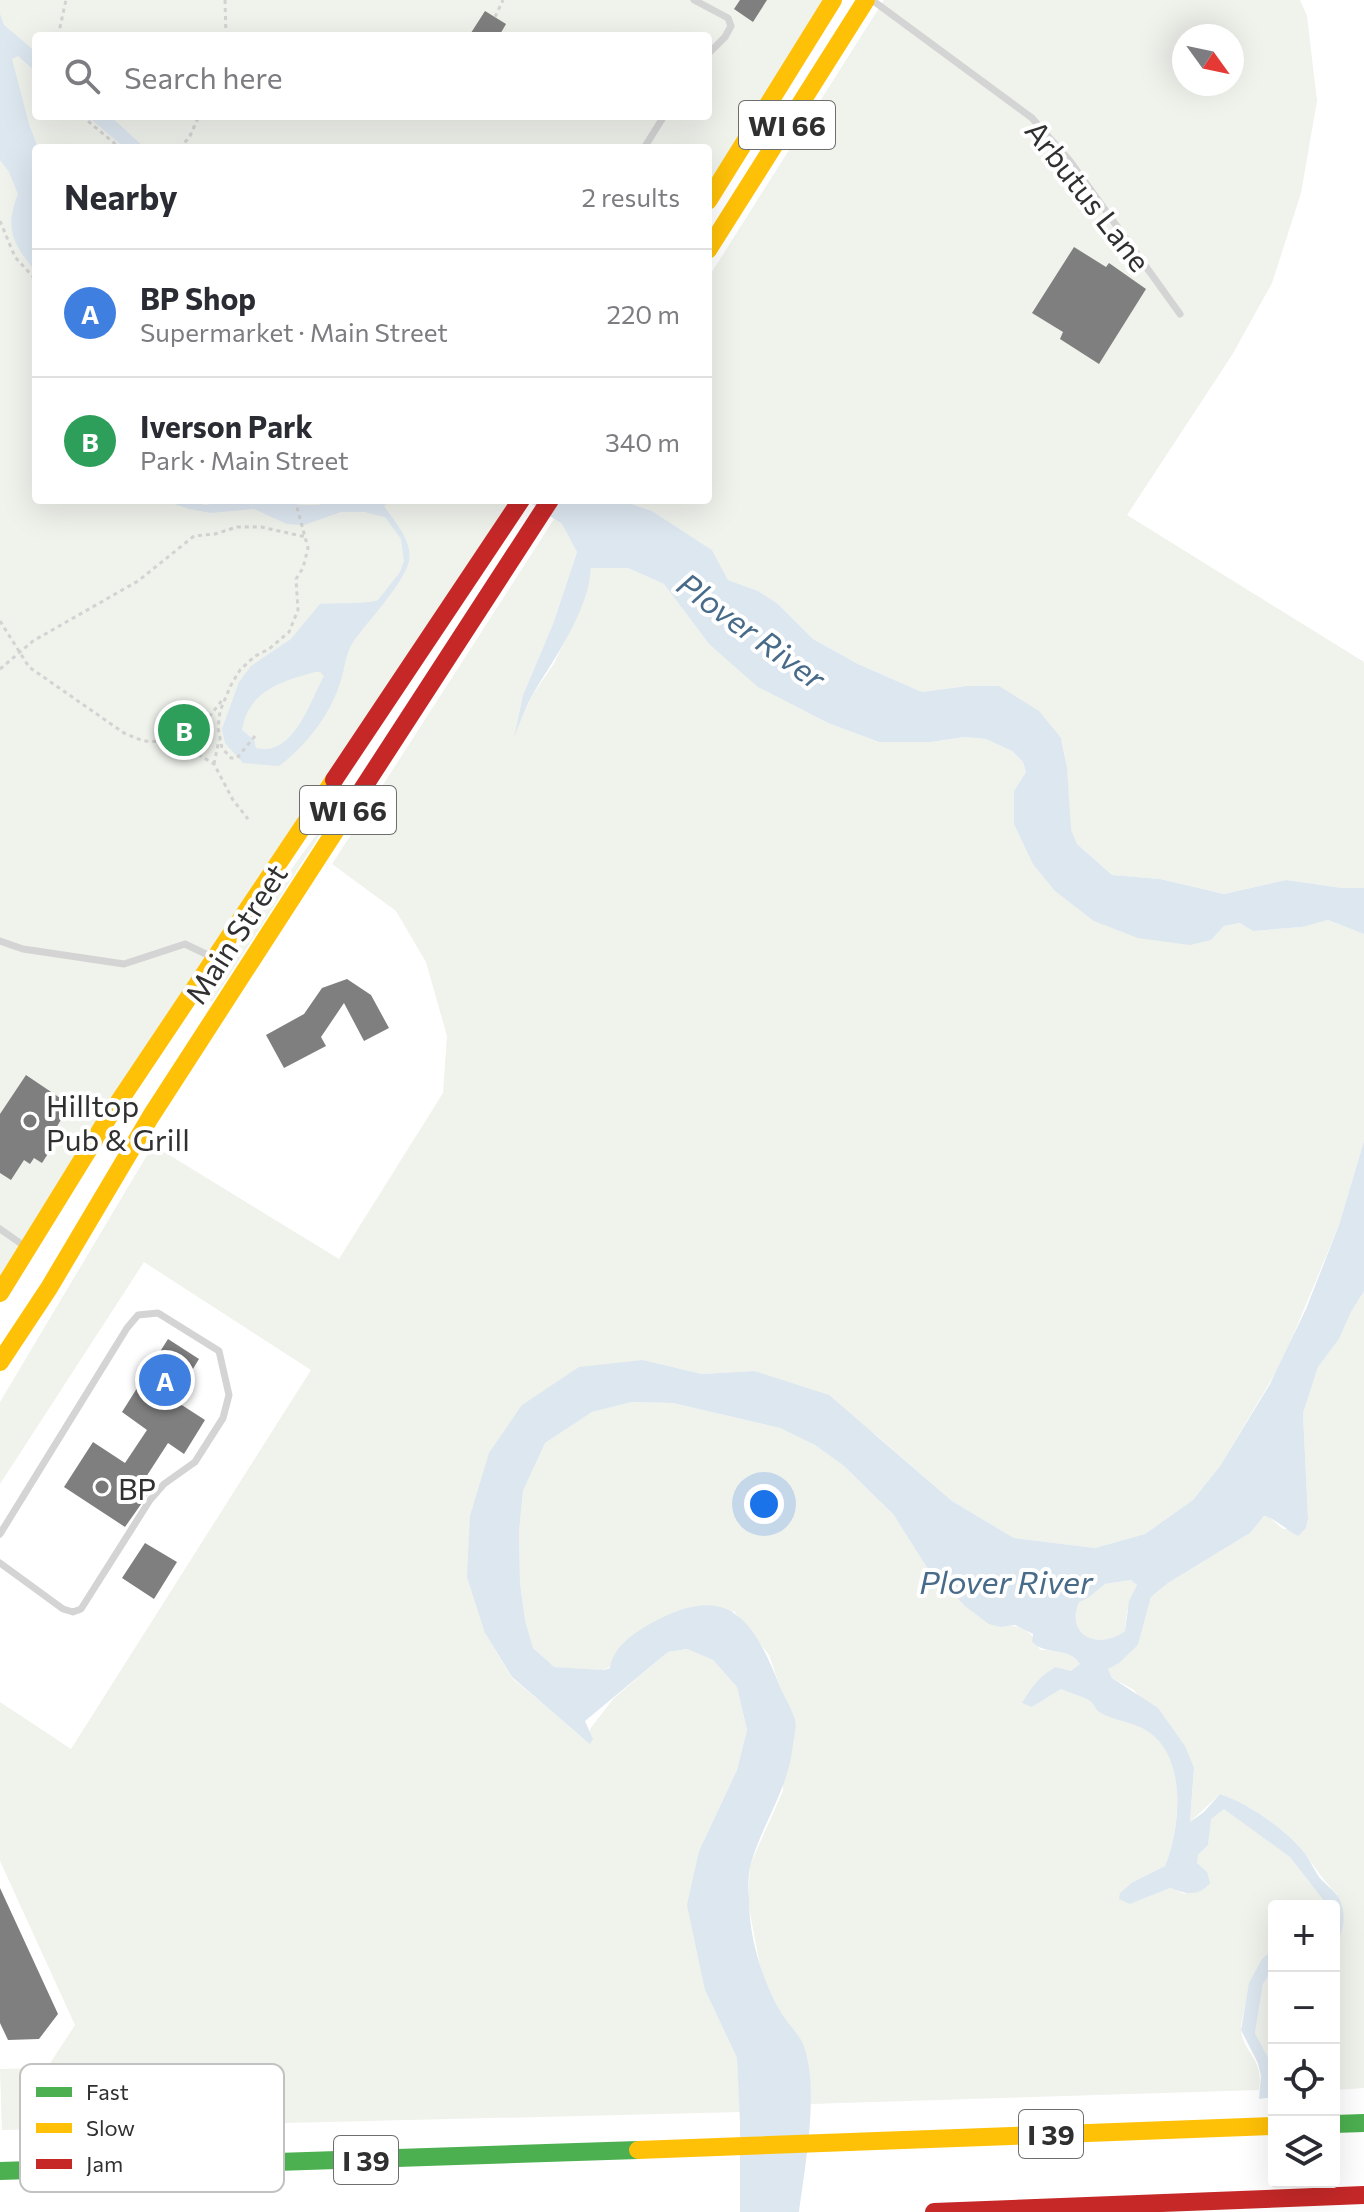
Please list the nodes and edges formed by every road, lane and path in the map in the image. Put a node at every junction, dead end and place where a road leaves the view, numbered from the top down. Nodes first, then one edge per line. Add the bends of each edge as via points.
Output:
1 (66, 0) edge
2 (225, 0) edge
3 (503, 0) edge
4 (694, 0) edge
5 (833, 0) edge
6 (866, 0) edge
7 (872, 0) edge
8 (495, 17) dead end
9 (59, 32) edge
10 (226, 32) edge
11 (712, 50) edge
12 (87, 120) edge
13 (197, 120) edge
14 (662, 120) edge
15 (115, 144) edge
16 (183, 144) edge
17 (646, 144) edge
18 (712, 195) edge
19 (0, 221) edge
20 (712, 244) edge
21 (32, 276) edge
22 (1180, 314) dead end
23 (296, 504) edge
24 (519, 504) edge
25 (545, 508) edge
26 (306, 537) junction
27 (0, 621) edge
28 (21, 652) junction
29 (0, 669) edge
30 (228, 692) junction
31 (255, 736) dead end
32 (219, 739) junction
33 (165, 742) junction
34 (214, 764) junction
35 (248, 819) dead end
36 (0, 941) edge
37 (215, 959) junction
38 (0, 1229) edge
39 (28, 1249) junction
40 (0, 1293) edge
41 (0, 1362) edge
42 (0, 1534) edge
43 (0, 1563) edge
44 (1364, 2123) edge
45 (1340, 2124) edge
46 (1268, 2126) edge
47 (284, 2163) edge
48 (20, 2170) edge
49 (0, 2171) edge
50 (1364, 2195) edge
51 (934, 2212) edge

1 - 9 path
2 - 10 path
3 - 8 path
4 - 11 lane via 728,18 731,26
5 - 18 main road, WI 66
6 - 20 main road, WI 66
7 - 22 lane, Arbutus Lane via 1032,118 1070,161
12 - 15 path
13 - 16 path
14 - 17 lane
19 - 21 path via 15,257
23 - 26 path
24 - 37 main road, Main Street / WI 66
25 - 41 main road, Main Street / WI 66 via 152,1103 49,1288
26 - 28 path via 261,527 194,536 138,581
26 - 30 path via 308,548 296,579 298,610 289,632 240,670
27 - 28 path
28 - 29 path
28 - 33 path via 29,667 124,733
30 - 32 path via 220,711
30 - 33 path via 196,728
31 - 32 path via 237,758 226,754
32 - 34 path
33 - 34 path via 185,746
34 - 35 path
36 - 37 lane via 124,964 185,944
37 - 39 main road, Main Street / WI 66
38 - 39 lane
39 - 40 main road, Main Street / WI 66
42 - 43 lane via 138,1315 158,1313 219,1351 229,1395 223,1418 195,1462 150,1500 81,1609 63,1609
44 - 45 main road
46 - 47 main road, I 39
48 - 49 main road, I 39
50 - 51 main road

